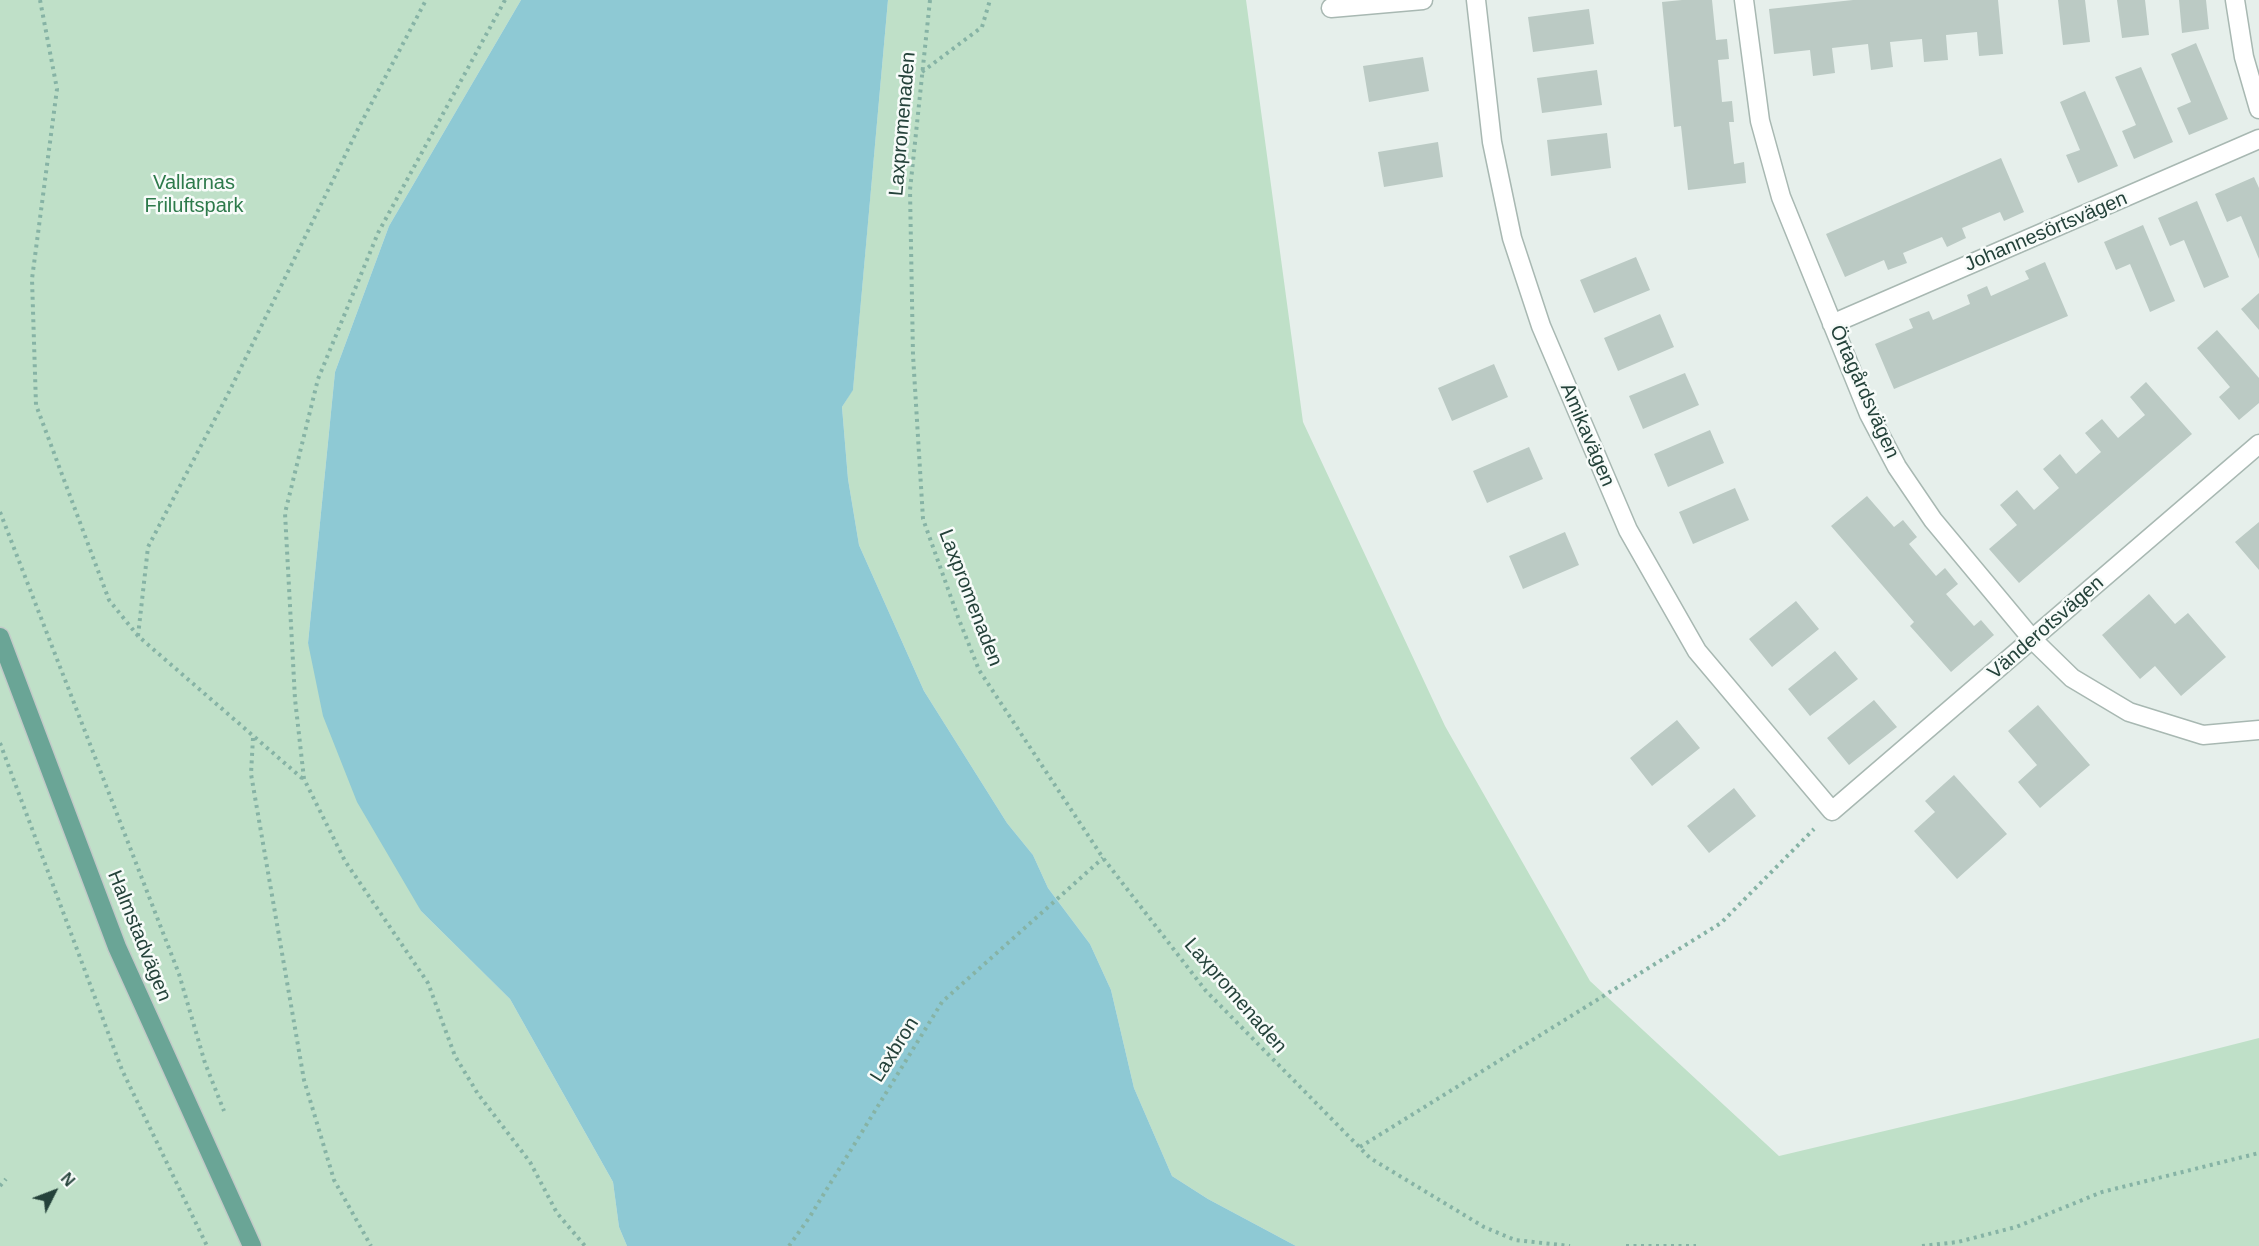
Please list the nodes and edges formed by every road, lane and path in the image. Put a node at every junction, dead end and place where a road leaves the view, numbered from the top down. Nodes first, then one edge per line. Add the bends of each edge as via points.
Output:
1 (40, 0) edge
2 (426, 0) edge
3 (505, 0) edge
4 (930, 0) edge
5 (990, 0) edge
6 (1423, 0) edge
7 (1476, 0) edge
8 (1744, 0) edge
9 (2235, 0) edge
10 (1331, 8) dead end
11 (922, 72) junction
12 (2259, 109) edge
13 (2259, 140) edge
14 (1832, 324) junction
15 (2259, 444) edge
16 (0, 512) edge
17 (138, 636) junction
18 (0, 637) edge
19 (2033, 640) junction
20 (2259, 730) edge
21 (254, 737) junction
22 (0, 743) edge
23 (304, 779) junction
24 (1832, 811) junction
25 (1103, 858) junction
26 (226, 1118) dead end
27 (1360, 1147) junction
28 (2259, 1153) edge
29 (6, 1179) dead end
30 (0, 1186) edge
31 (207, 1246) edge
32 (252, 1246) edge
33 (371, 1246) edge
34 (585, 1246) edge
35 (789, 1246) edge
36 (1570, 1246) edge
37 (1626, 1246) edge
38 (1695, 1246) edge
39 (1922, 1246) edge

1 - 17 path via 57,89 32,279 36,405 109,600
2 - 17 path via 148,547
3 - 23 path via 378,233 318,379 285,513 295,699
4 - 11 path, Laxpromenaden
5 - 11 path via 982,27
6 - 10 street
7 - 24 street, Amikavägen via 1492,142 1512,238 1540,326 1628,530 1697,651
8 - 14 street, Örtagårdsvägen via 1760,121 1781,197
9 - 12 street via 2244,57
11 - 25 path, Laxpromenaden via 910,190 910,282 923,519 979,670
13 - 14 street, Johannesörtsvägen
14 - 19 street, Örtagårdsvägen via 1869,414 1897,466 1933,520
15 - 19 street, Vänderotsvägen
16 - 26 path via 179,974
17 - 21 path
18 - 32 main road, Halmstadvägen via 117,947
19 - 20 street, Örtagårdsvägen via 2072,678 2129,712 2203,735
19 - 24 street, Vänderotsvägen
21 - 23 path
21 - 33 path via 251,774 304,1080 334,1180
22 - 31 path via 122,1070
23 - 34 path via 345,861 428,983 455,1056 478,1094 530,1162 557,1213
24 - 27 path via 1721,923
25 - 27 path, Laxpromenaden via 1206,991
25 - 35 path, Laxbron via 942,1002
27 - 36 path, Laxpromenaden via 1399,1177 1484,1227 1515,1240
28 - 39 path via 2102,1192 2016,1227 1958,1242
29 - 30 path
37 - 38 path

